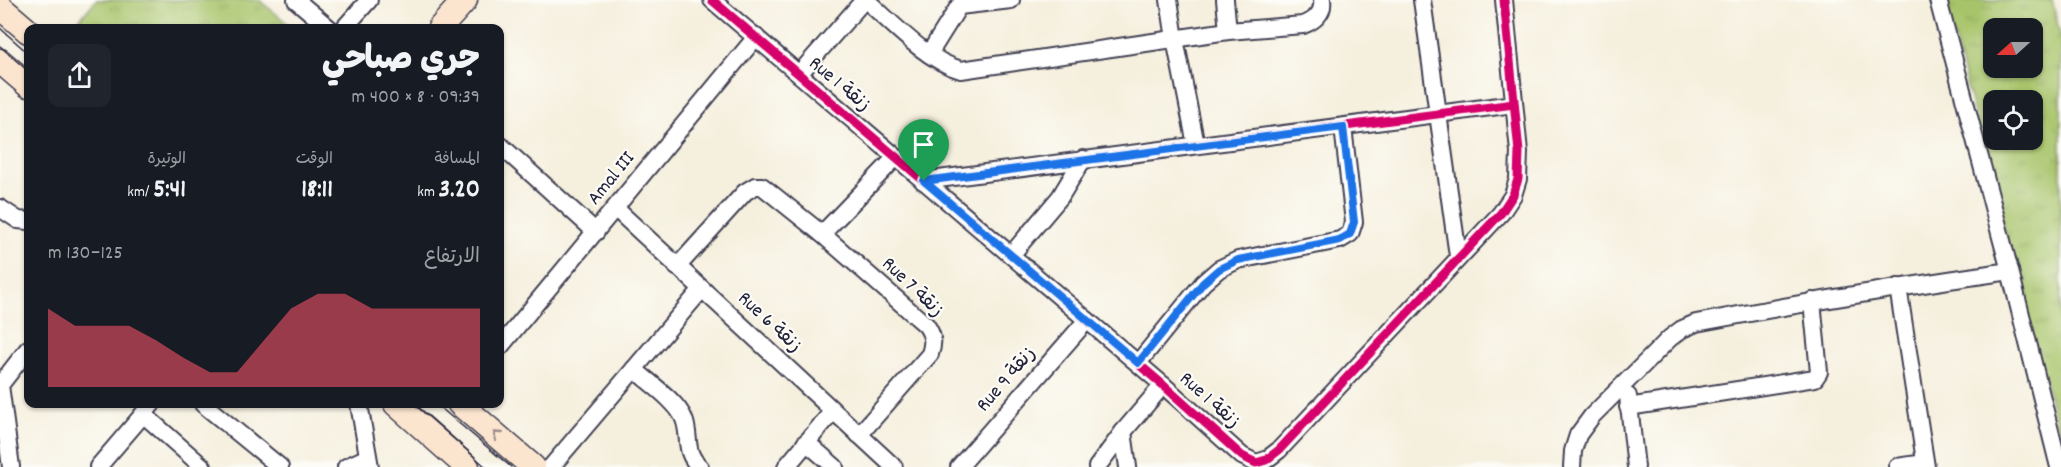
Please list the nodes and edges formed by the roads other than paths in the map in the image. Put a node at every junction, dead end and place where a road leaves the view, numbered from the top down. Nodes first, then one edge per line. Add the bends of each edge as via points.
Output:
1 (296, 0) edge
2 (369, 0) edge
3 (465, 0) edge
4 (712, 0) edge
5 (865, 0) edge
6 (1011, 0) edge
7 (1169, 0) edge
8 (1225, 0) edge
9 (1322, 0) edge
10 (1422, 0) edge
11 (1504, 0) edge
12 (1938, 0) edge
13 (956, 3) edge
14 (0, 7) edge
15 (324, 24) edge
16 (348, 24) edge
17 (444, 24) edge
18 (24, 28) edge
19 (1228, 31) junction
20 (756, 37) junction
21 (1175, 39) junction
22 (929, 54) junction
23 (0, 61) edge
24 (799, 74) junction
25 (24, 82) edge
26 (1514, 104) junction
27 (1438, 115) junction
28 (1343, 127) junction
29 (1196, 145) junction
30 (504, 149) edge
31 (896, 157) junction
32 (1083, 159) junction
33 (924, 181) junction
34 (0, 208) edge
35 (616, 209) junction
36 (24, 221) edge
37 (596, 232) junction
38 (822, 234) junction
39 (1011, 255) junction
40 (1458, 256) junction
41 (678, 267) junction
42 (2010, 271) junction
43 (1898, 287) junction
44 (702, 289) junction
45 (1812, 301) junction
46 (1087, 320) junction
47 (504, 342) edge
48 (24, 354) edge
49 (1138, 363) junction
50 (634, 369) junction
51 (1628, 378) junction
52 (1163, 384) junction
53 (1628, 407) junction
54 (208, 408) edge
55 (360, 408) edge
56 (401, 408) edge
57 (465, 408) edge
58 (147, 409) edge
59 (833, 411) junction
60 (3, 424) edge
61 (1123, 432) junction
62 (859, 435) junction
63 (806, 442) junction
64 (369, 462) edge
65 (1925, 465) edge
66 (11, 467) edge
67 (98, 467) edge
68 (203, 467) edge
69 (280, 467) edge
70 (346, 467) edge
71 (467, 467) edge
72 (533, 467) edge
73 (551, 467) edge
74 (700, 467) edge
75 (786, 467) edge
76 (835, 467) edge
77 (894, 467) edge
78 (959, 467) edge
79 (1097, 467) edge
80 (1128, 467) edge
81 (1572, 467) edge
82 (1636, 467) edge
83 (1897, 467) edge
84 (2059, 467) edge

1 - 15 street
2 - 16 street
3 - 17 street
4 - 20 street, Rue 1 زنقة
5 - 22 street
5 - 24 street
6 - 13 street
7 - 21 street
8 - 19 street
9 - 19 street via 1318,16 1303,25
10 - 27 street
11 - 26 street
12 - 42 street
13 - 22 street
14 - 18 street
19 - 21 street
20 - 24 street, Rue 1 زنقة
20 - 35 street, Amal III
21 - 22 street via 961,70 945,66
21 - 29 street
23 - 25 street
24 - 31 street, Rue 1 زنقة
26 - 27 street
26 - 40 street via 1519,152 1513,195 1501,213
27 - 28 street
27 - 40 street
28 - 29 street
28 - 49 street via 1354,222 1350,234 1340,240 1238,260 1219,269
29 - 32 street
30 - 37 street
31 - 33 street, Rue 1 زنقة
31 - 38 street
32 - 33 street
32 - 39 street via 1060,197
33 - 39 street, Rue 1 زنقة
34 - 36 street
35 - 37 street, Amal III
35 - 41 street, Rue 6 زنقة
37 - 47 street, Amal III
38 - 41 street, Rue 7 زنقة via 762,186 755,186 745,192
38 - 62 street, Rue 7 زنقة via 932,333 930,354
39 - 46 street, Rue 1 زنقة
40 - 52 street, Rue 1 زنقة via 1266,460 1256,463 1242,456
41 - 44 street, Rue 6 زنقة
42 - 43 street
42 - 84 street
43 - 45 street
43 - 65 street
44 - 50 street
44 - 59 street, Rue 6 زنقة
45 - 51 street via 1696,323 1670,338
45 - 53 street via 1819,372 1815,378
46 - 49 street, Rue 1 زنقة
46 - 78 street, Rue 9 زنقة
48 - 60 street via 0,385
49 - 52 street, Rue 1 زنقة
50 - 73 street
50 - 74 street via 677,407 684,418 690,456
51 - 53 street
51 - 81 street via 1584,425
52 - 61 street
53 - 82 street
54 - 69 street
55 - 64 street
56 - 71 street
72 -> 57 street
58 - 67 street
58 - 68 street
59 - 62 street, Rue 6 زنقة
59 - 63 street
60 - 66 street
61 - 79 street
61 - 80 street
62 - 77 street, Rue 6 زنقة
63 - 75 street
63 - 76 street
64 - 70 street
65 - 83 street

